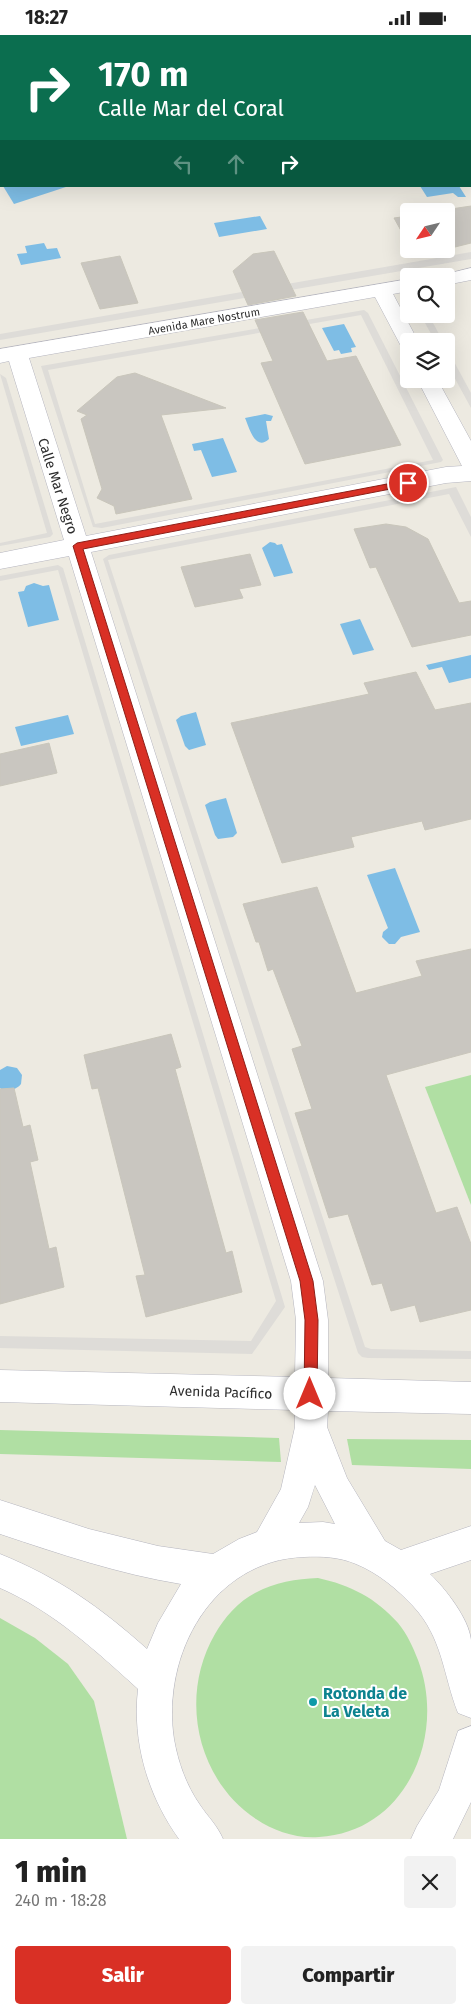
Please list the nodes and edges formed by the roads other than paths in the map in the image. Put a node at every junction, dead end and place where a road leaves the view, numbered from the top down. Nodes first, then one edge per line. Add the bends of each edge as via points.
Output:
1 (471, 275) edge
2 (455, 278) edge
3 (400, 287) edge
4 (382, 290) junction
5 (404, 333) edge
6 (8, 355) edge
7 (433, 388) edge
8 (471, 462) edge
9 (471, 473) edge
10 (77, 546) junction
11 (0, 561) edge
12 (0, 1387) edge
13 (310, 1394) junction
14 (471, 1398) edge
15 (311, 1427) junction
16 (0, 1517) edge
17 (270, 1542) junction
18 (471, 1543) edge
19 (385, 1560) junction
20 (0, 1571) edge
21 (215, 1572) junction
22 (156, 1682) junction
23 (471, 1700) edge
24 (471, 1745) edge
25 (436, 1835) edge
26 (204, 1839) edge

1 - 2 street
3 - 4 street, Avenida Mare Nostrum
4 - 5 street
4 - 6 street, Avenida Mare Nostrum
6 - 10 street, Calle Mar Negro
7 - 8 street
9 - 10 street via 446,475
10 - 11 street
10 - 13 street, Calle Mar Negro via 307,1281 312,1320
12 - 13 street, Avenida Pacífico
13 - 14 street, Avenida Pacífico
13 - 15 street, Calle Mar Negro
15 - 17 street, Calle Mar Negro via 296,1495
15 - 19 street, Calle Mar Negro via 333,1487 346,1511
16 - 21 street via 89,1546 158,1563
17 - 19 street via 321,1538 347,1543
17 - 21 street
18 - 19 street
19 - 23 street via 426,1593 447,1624 463,1660
20 - 22 street via 56,1599 122,1650
21 - 22 street via 193,1594 176,1620 163,1649
22 - 26 street via 154,1721 160,1761 174,1799
24 - 25 street via 460,1787

